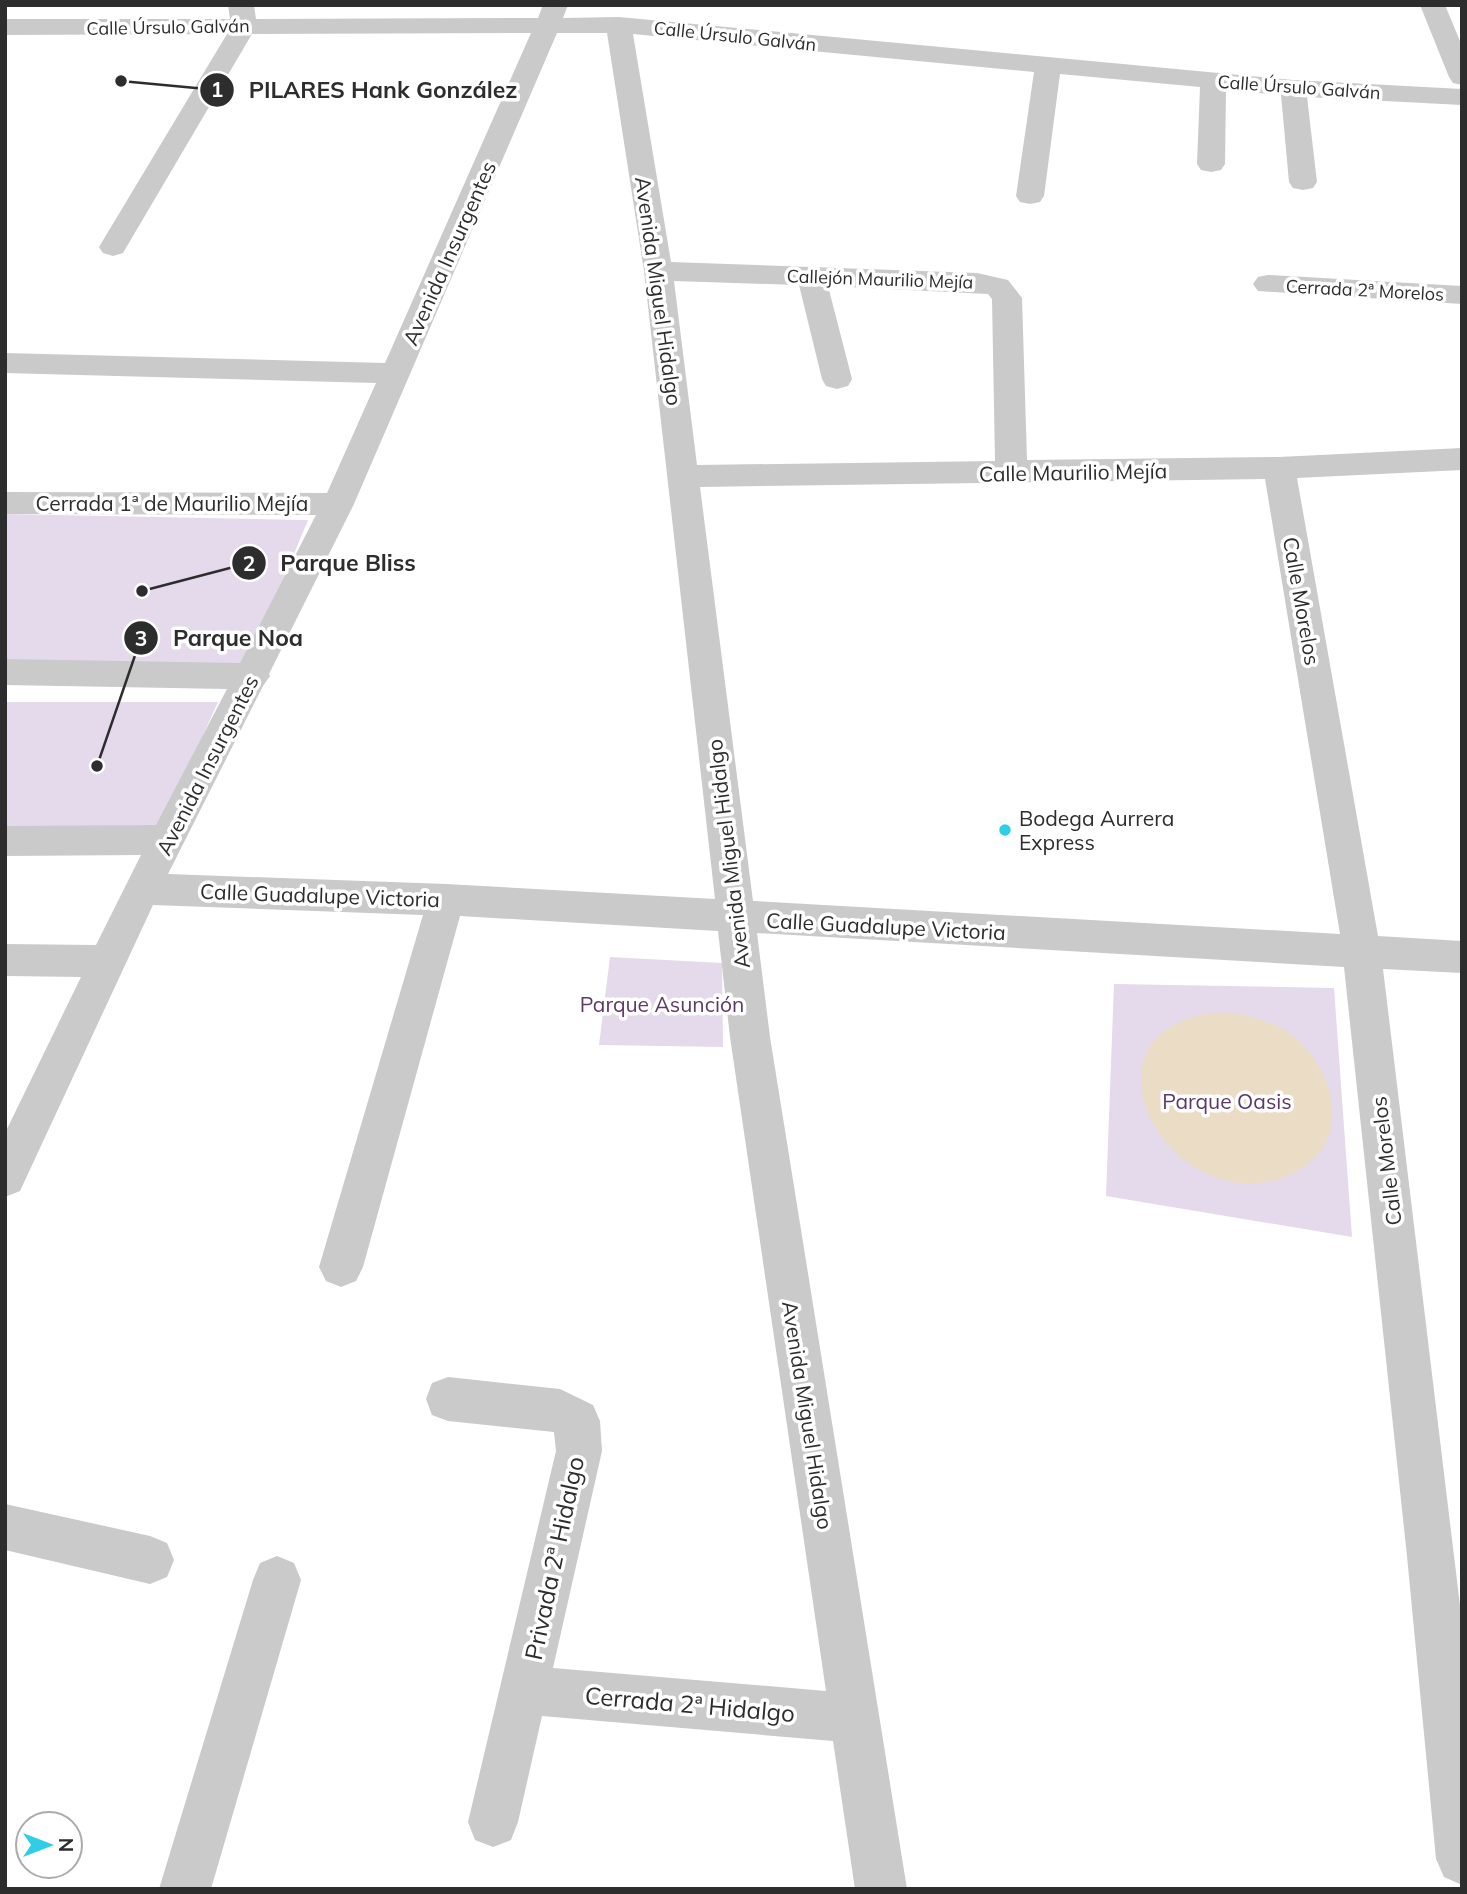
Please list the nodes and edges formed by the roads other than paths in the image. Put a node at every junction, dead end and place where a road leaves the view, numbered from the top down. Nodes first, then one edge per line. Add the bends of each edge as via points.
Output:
1 (1432, 5) edge
2 (553, 15) edge
3 (243, 16) edge
4 (82, 17) edge
5 (619, 24) junction
6 (5, 27) edge
7 (1048, 66) junction
8 (1462, 77) edge
9 (1213, 80) junction
10 (1293, 88) junction
11 (1462, 97) edge
12 (1211, 164) dead end
13 (1303, 182) dead end
14 (1030, 196) dead end
15 (113, 247) dead end
16 (658, 271) junction
17 (811, 276) junction
18 (1268, 284) dead end
19 (1462, 295) edge
20 (5, 363) edge
21 (396, 373) junction
22 (838, 379) dead end
23 (1462, 459) edge
24 (1279, 468) junction
25 (1011, 473) junction
26 (684, 476) junction
27 (5, 503) edge
28 (338, 504) junction
29 (5, 671) edge
30 (253, 676) junction
31 (168, 840) junction
32 (5, 841) edge
33 (142, 889) junction
34 (446, 900) junction
35 (734, 918) junction
36 (1362, 952) junction
37 (1462, 957) edge
38 (5, 960) edge
39 (107, 961) junction
40 (5, 1178) edge
41 (341, 1267) dead end
42 (448, 1399) dead end
43 (5, 1527) edge
44 (1447, 1557) edge
45 (150, 1560) dead end
46 (277, 1580) dead end
47 (526, 1690) junction
48 (854, 1718) junction
49 (493, 1822) dead end
50 (1462, 1859) edge
51 (185, 1889) edge
52 (881, 1889) edge

1 - 8 street
2 - 3 street, Calle Úrsulo Galván
2 - 5 street, Calle Úrsulo Galván
2 - 21 street, Avenida Insurgentes
3 - 4 street, Calle Úrsulo Galván
3 - 15 street
4 - 6 street, Calle Úrsulo Galván
5 - 7 street, Calle Úrsulo Galván
5 - 16 street, Avenida Miguel Hidalgo
7 - 9 street, Calle Úrsulo Galván
7 - 14 street
9 - 10 street, Calle Úrsulo Galván
9 - 12 street
10 - 11 street, Calle Úrsulo Galván
10 - 13 street
16 - 17 street, Callejón Maurilio Mejía
16 - 26 street, Avenida Miguel Hidalgo
17 - 22 street
17 - 25 street, Callejón Maurilio Mejía via 977,282 998,287 1006,298
18 - 19 street, Cerrada 2ª Morelos
20 - 21 street
21 - 28 street, Avenida Insurgentes
23 - 24 street, Calle Maurilio Mejía
24 - 25 street, Calle Maurilio Mejía
24 - 36 street, Calle Morelos
25 - 26 street, Calle Maurilio Mejía
26 - 35 street, Avenida Miguel Hidalgo
27 - 28 street, Cerrada 1ª de Maurilio Mejía
28 - 30 street, Avenida Insurgentes
29 - 30 street
30 - 31 street, Avenida Insurgentes
31 - 32 street
31 - 33 street, Avenida Insurgentes
33 - 34 street, Calle Guadalupe Victoria
33 - 39 street, Avenida Insurgentes
34 - 35 street, Calle Guadalupe Victoria
34 - 41 street
35 - 36 street, Calle Guadalupe Victoria
35 - 48 street, Avenida Miguel Hidalgo
36 - 37 street, Calle Guadalupe Victoria
36 - 44 street, Calle Morelos
38 - 39 street
39 - 40 street, Avenida Insurgentes
42 - 47 street, Privada 2ª Hidalgo via 560,1411 577,1421 579,1451
43 - 45 street
44 - 50 street, Calle Morelos
46 - 51 street
47 - 48 street, Cerrada 2ª Hidalgo
47 - 49 street, Privada 2ª Hidalgo
48 - 52 street, Avenida Miguel Hidalgo

